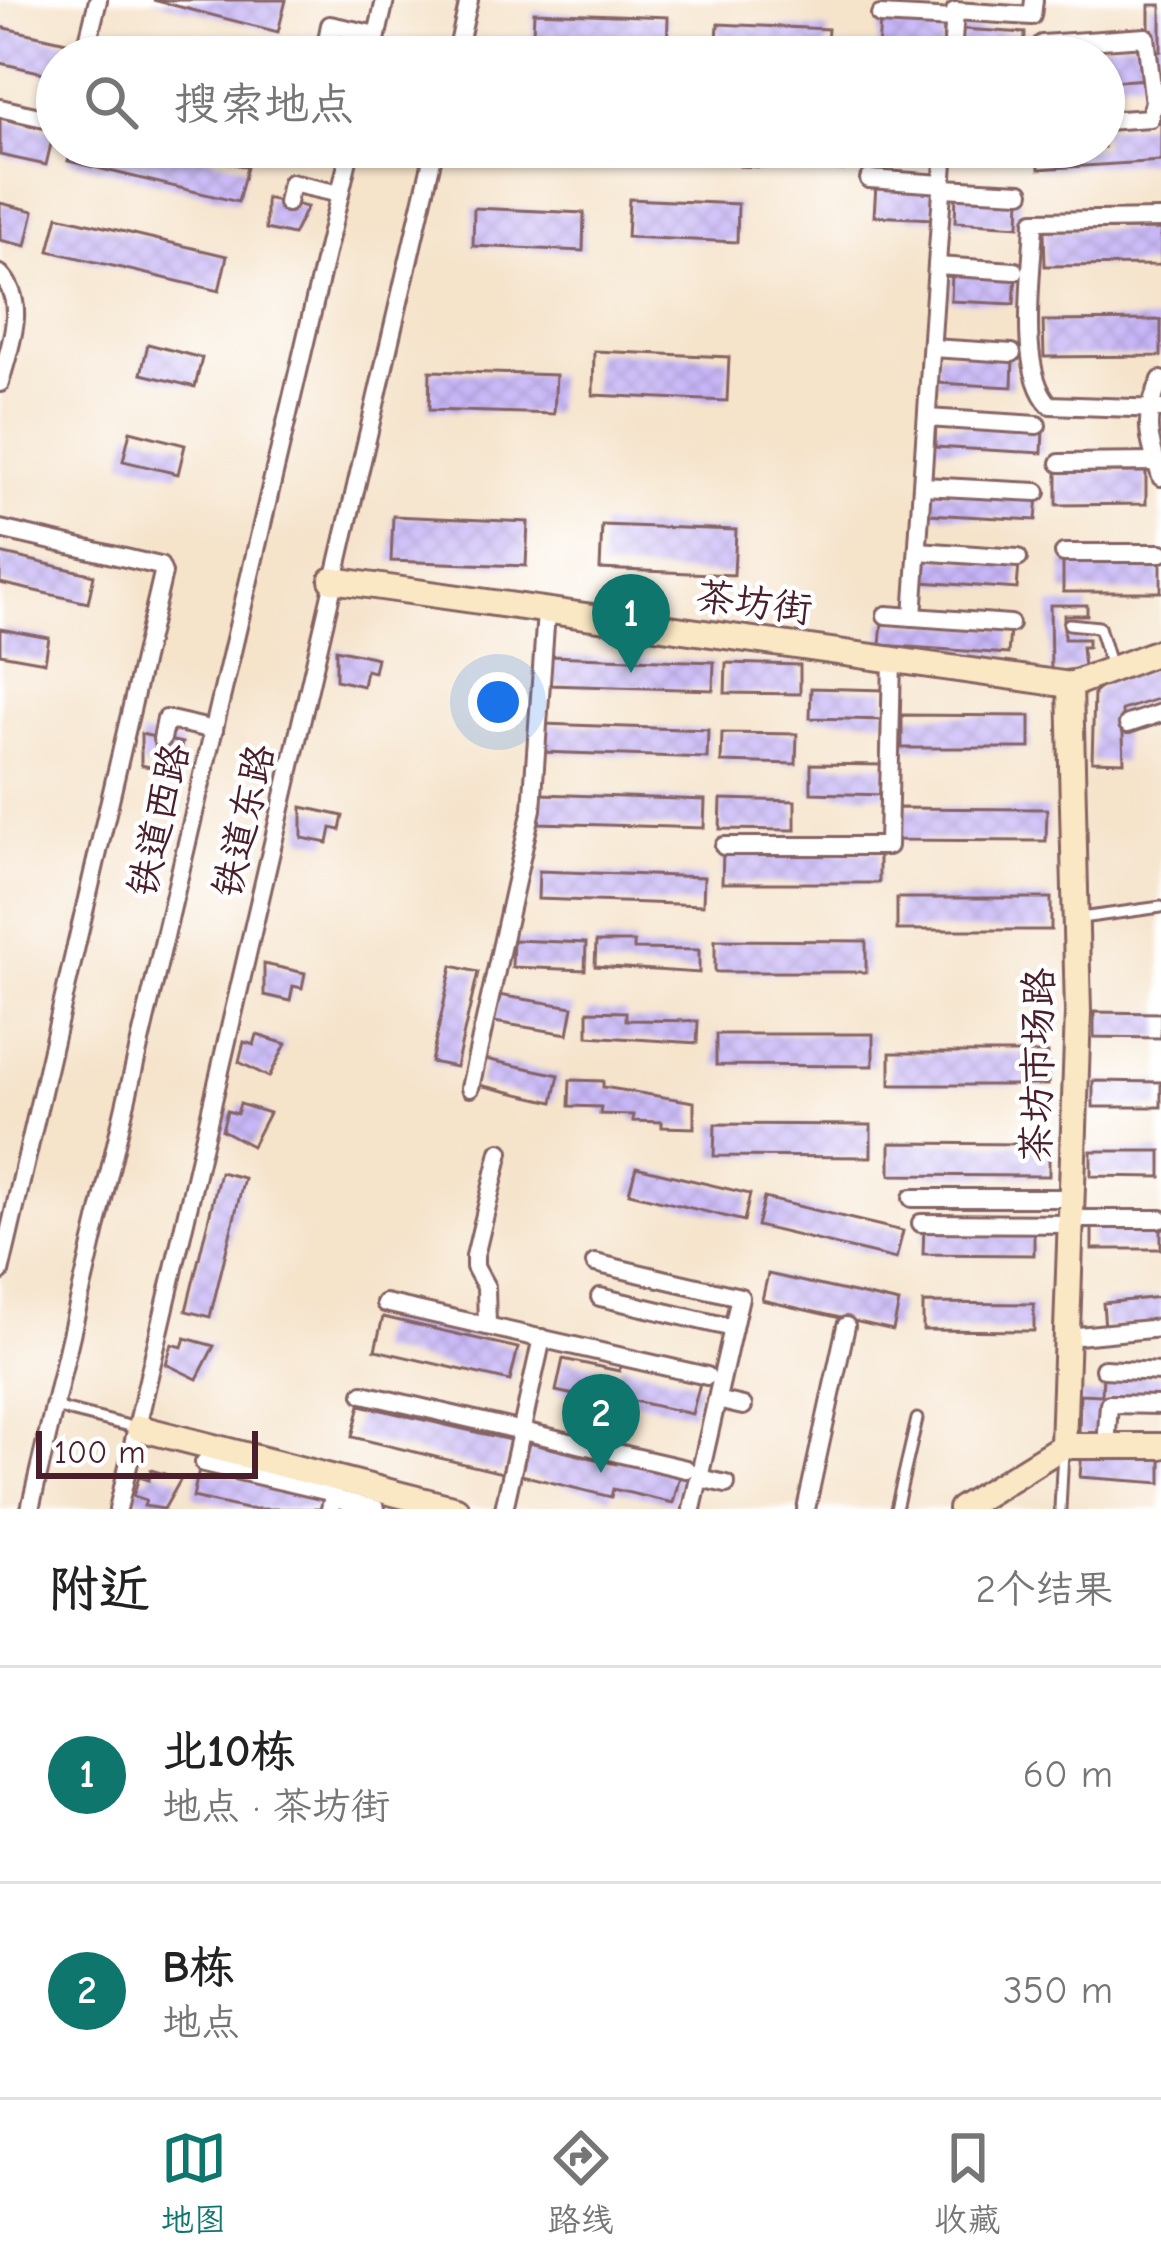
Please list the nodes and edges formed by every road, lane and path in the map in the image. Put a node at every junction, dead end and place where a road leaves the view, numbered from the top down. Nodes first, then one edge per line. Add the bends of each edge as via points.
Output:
1 (98, 0) edge
2 (386, 0) edge
3 (469, 0) edge
4 (1034, 0) edge
5 (955, 10) edge
6 (880, 15) dead end
7 (377, 35) joint
8 (90, 36) edge
9 (328, 36) edge
10 (461, 36) edge
11 (1125, 38) edge
12 (0, 108) edge
13 (1156, 111) edge
14 (36, 116) edge
15 (1125, 118) edge
16 (346, 168) edge
17 (430, 168) edge
18 (944, 168) edge
19 (869, 178) dead end
20 (943, 186) junction
21 (1021, 192) dead end
22 (340, 194) junction
23 (287, 203) dead end
24 (1161, 219) edge
25 (938, 266) junction
26 (1015, 271) dead end
27 (0, 274) edge
28 (932, 348) junction
29 (1012, 352) dead end
30 (1161, 380) edge
31 (0, 383) edge
32 (1153, 410) edge
33 (927, 418) junction
34 (1037, 424) dead end
35 (1060, 464) dead end
36 (1159, 470) edge
37 (922, 485) junction
38 (1036, 492) dead end
39 (0, 529) edge
40 (918, 551) junction
41 (1064, 553) dead end
42 (1161, 553) edge
43 (1018, 558) dead end
44 (332, 580) junction
45 (546, 612) junction
46 (886, 615) dead end
47 (914, 617) junction
48 (1010, 624) dead end
49 (1069, 624) dead end
50 (1161, 651) edge
51 (892, 658) junction
52 (1112, 670) junction
53 (1070, 686) junction
54 (1161, 713) edge
55 (1129, 724) dead end
56 (214, 730) junction
57 (162, 739) dead end
58 (724, 845) dead end
59 (1161, 907) edge
60 (1076, 918) junction
61 (470, 1088) dead end
62 (500, 1152) dead end
63 (912, 1198) dead end
64 (1071, 1214) junction
65 (1161, 1219) edge
66 (921, 1223) dead end
67 (595, 1263) dead end
68 (0, 1272) edge
69 (600, 1297) dead end
70 (385, 1303) dead end
71 (487, 1326) junction
72 (846, 1326) dead end
73 (733, 1328) junction
74 (1161, 1328) edge
75 (1067, 1337) junction
76 (542, 1339) junction
77 (1104, 1369) dead end
78 (1161, 1372) edge
79 (707, 1376) dead end
80 (363, 1394) dead end
81 (717, 1400) junction
82 (743, 1406) dead end
83 (1161, 1406) edge
84 (55, 1407) junction
85 (917, 1419) dead end
86 (139, 1428) junction
87 (522, 1430) junction
88 (1107, 1433) dead end
89 (1063, 1446) junction
90 (1161, 1446) edge
91 (204, 1463) dead end
92 (692, 1473) junction
93 (726, 1484) dead end
94 (331, 1504) edge
95 (30, 1509) edge
96 (118, 1509) edge
97 (376, 1509) edge
98 (456, 1509) edge
99 (505, 1509) edge
100 (692, 1509) edge
101 (806, 1509) edge
102 (896, 1509) edge
103 (961, 1509) edge
104 (1060, 1509) edge

1 - 8 street
2 - 7 street
3 - 10 street
4 - 5 street via 1032,16
5 - 6 street
7 - 9 street via 330,25
11 - 13 street via 1146,37
12 - 14 street
13 - 15 street
16 - 22 street, 铁道西路
17 - 44 street, 铁道东路
18 - 20 street
19 - 20 street
20 - 21 street
20 - 25 street
22 - 23 street via 291,183
22 - 56 street, 铁道西路
24 - 32 street via 1034,221 1037,388 1062,410
25 - 26 street
25 - 28 street
27 - 31 street via 16,307
28 - 29 street
28 - 33 street
30 - 32 street
32 - 36 street
33 - 34 street
33 - 37 street
35 - 36 street
37 - 38 street
37 - 40 street
39 - 68 street via 163,573
40 - 43 street
40 - 47 street
41 - 42 street
44 - 45 street, 茶坊街
44 - 86 street, 铁道东路
45 - 51 street, 茶坊街
45 - 61 street via 532,809
46 - 47 street
47 - 48 street
49 - 52 lane via 1099,627
50 - 52 street, 茶坊街
51 - 53 street, 茶坊街
51 - 58 street via 888,845
52 - 53 street, 茶坊街
53 - 60 street, 茶坊市场路
54 - 55 street
56 - 57 street via 166,719
56 - 84 street, 铁道西路
59 - 60 lane
60 - 64 street, 茶坊市场路
62 - 71 street via 475,1256
63 - 64 street
64 - 65 street
64 - 66 street
64 - 75 street, 茶坊市场路
67 - 73 street via 740,1297
69 - 73 street
70 - 71 street
71 - 76 street
72 - 101 street
73 - 81 street
74 - 75 street
75 - 89 street, 茶坊市场路
76 - 79 street
76 - 87 street
77 - 78 street
80 - 87 street
81 - 82 street
81 - 92 street
83 - 88 street via 1109,1404
84 - 86 lane
84 - 95 street, 铁道西路
85 - 102 lane
86 - 96 street, 铁道东路
86 - 98 street
87 - 92 street
87 - 99 street
89 - 90 street
89 - 103 street
89 - 104 lane
91 - 94 street via 334,1493
92 - 93 street
92 - 100 street
94 - 97 street

